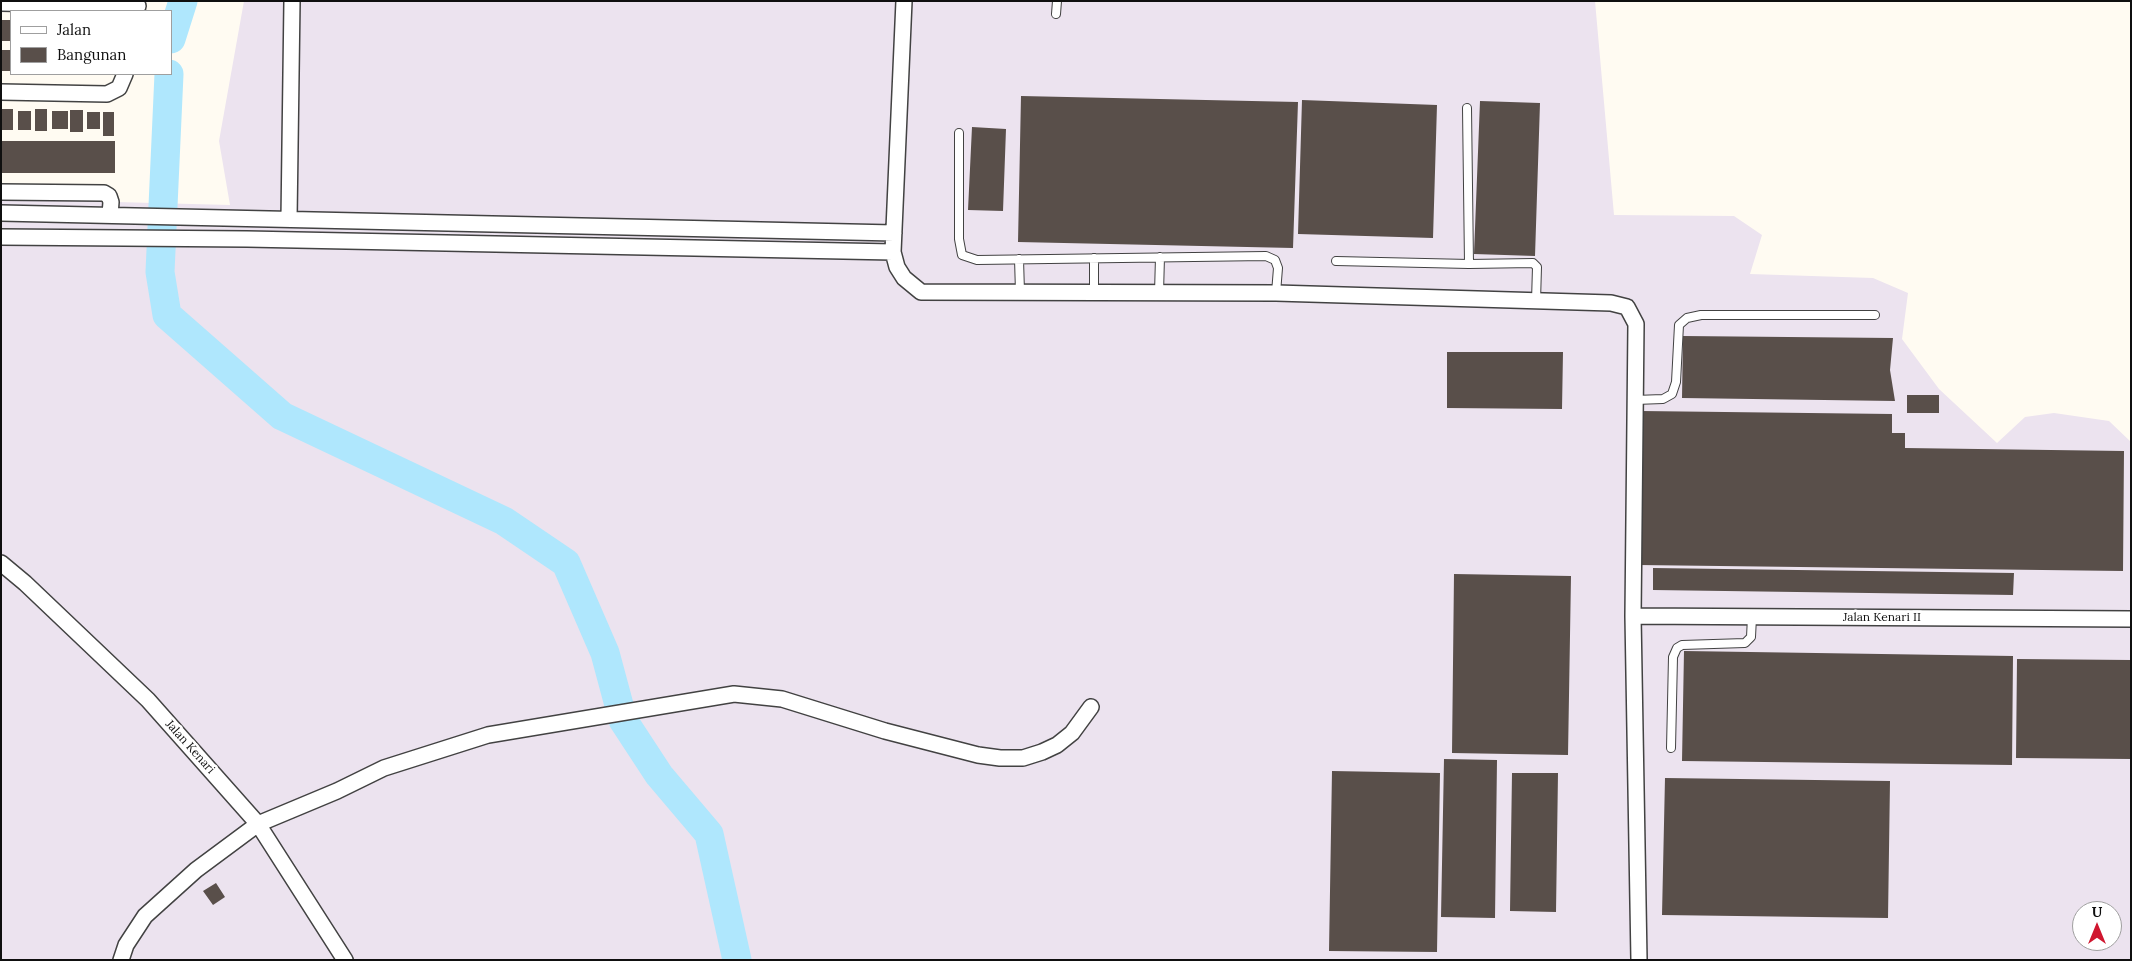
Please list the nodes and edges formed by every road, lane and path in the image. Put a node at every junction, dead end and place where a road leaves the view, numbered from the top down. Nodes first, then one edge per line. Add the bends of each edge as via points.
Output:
1 (292, 1) edge
2 (904, 1) edge
3 (1057, 1) edge
4 (1, 3) edge
5 (139, 6) edge
6 (1056, 14) dead end
7 (125, 75) edge
8 (1, 92) edge
9 (1467, 108) dead end
10 (959, 133) dead end
11 (1, 192) edge
12 (1, 213) edge
13 (110, 215) junction
14 (289, 219) junction
15 (894, 233) junction
16 (1, 237) edge
17 (893, 252) junction
18 (1160, 257) junction
19 (1094, 258) junction
20 (1020, 259) junction
21 (1336, 261) dead end
22 (1469, 264) junction
23 (1020, 292) junction
24 (1094, 292) junction
25 (1160, 293) junction
26 (1276, 293) junction
27 (1536, 300) junction
28 (1875, 316) dead end
29 (1635, 400) junction
30 (1, 564) edge
31 (1633, 616) junction
32 (1752, 616) junction
33 (2131, 619) edge
34 (1091, 708) dead end
35 (1671, 748) dead end
36 (258, 824) junction
37 (122, 960) edge
38 (344, 960) edge
39 (1639, 960) edge

1 - 14 street
2 - 15 street
3 - 6 lane
4 - 5 street
7 - 8 street via 119,88 107,94
9 - 22 lane
10 - 20 lane via 959,239 962,255 977,260
11 - 13 street via 104,193 111,202
12 - 13 street
13 - 14 street
14 - 15 street
15 - 17 street
16 - 17 street
17 - 23 street via 904,278 922,292
18 - 19 lane
18 - 25 lane
18 - 26 lane via 1266,256 1275,260 1278,268
19 - 20 lane
19 - 24 lane
20 - 23 lane
21 - 22 lane
22 - 27 lane via 1533,263 1537,267
23 - 24 street
24 - 25 street
25 - 26 street
26 - 27 street
27 - 29 street via 1610,303 1627,307 1636,324
28 - 29 lane via 1701,315 1687,318 1679,325 1676,382 1672,394 1663,399
29 - 31 street
30 - 36 street, Jalan Kenari via 26,583 148,700
31 - 32 street, Jalan Kenari II
31 - 39 street
32 - 33 street, Jalan Kenari II
32 - 35 lane via 1751,637 1745,643 1682,645 1677,648 1673,657
34 - 36 street via 1072,733 1057,745 1023,758 1000,758 935,745 782,699 734,694 696,699 488,735 438,749 384,768
36 - 37 street via 196,870 145,916 126,944
36 - 38 street, Jalan Kenari

